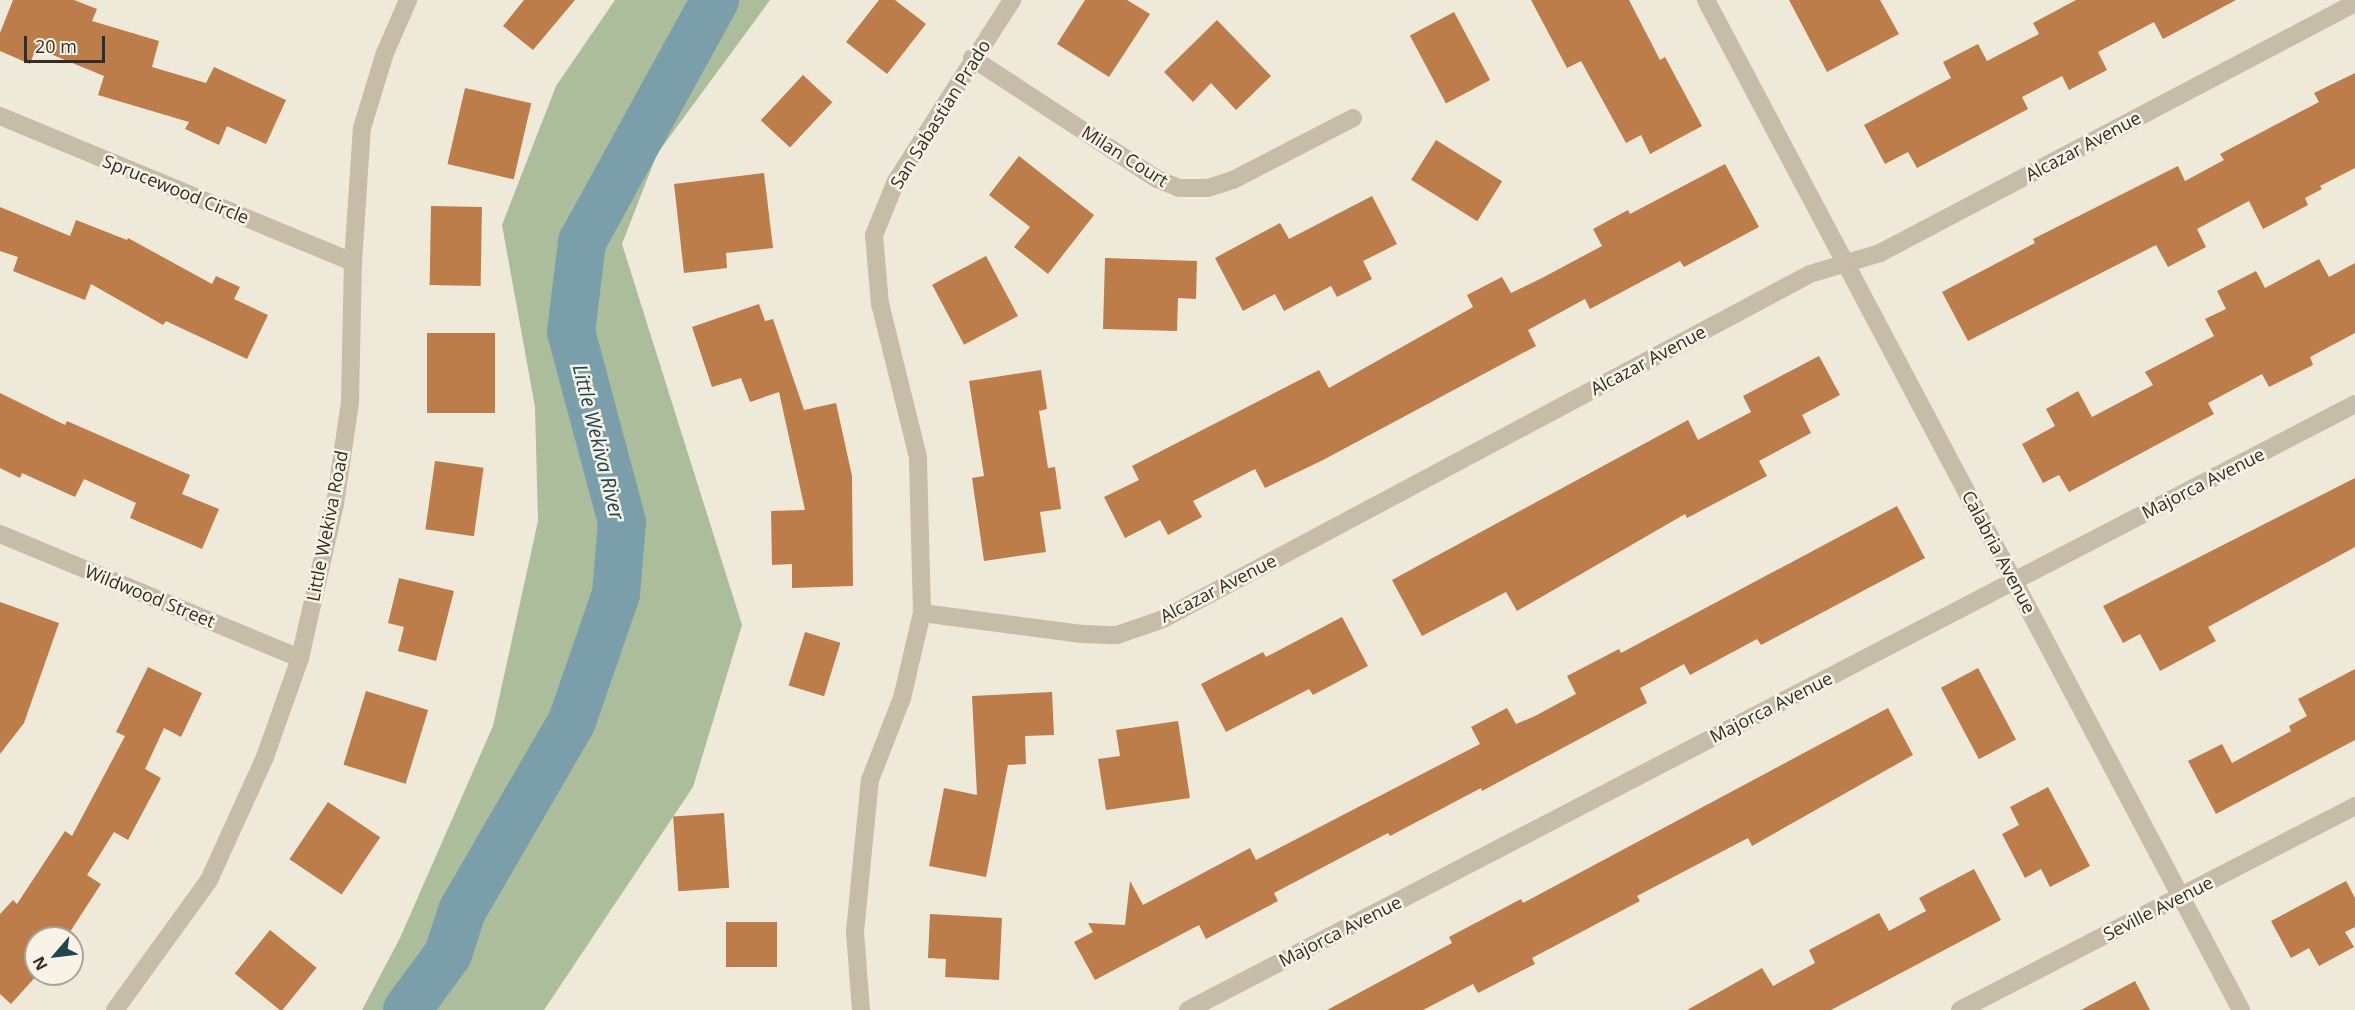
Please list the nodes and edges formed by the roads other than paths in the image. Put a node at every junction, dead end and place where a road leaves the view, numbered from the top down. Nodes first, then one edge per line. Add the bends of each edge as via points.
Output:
1 (408, 0) edge
2 (1012, 0) edge
3 (1706, 0) edge
4 (2355, 3) edge
5 (972, 58) junction
6 (0, 116) edge
7 (1353, 118) dead end
8 (1847, 261) junction
9 (353, 262) junction
10 (2355, 404) edge
11 (0, 534) edge
12 (2014, 581) junction
13 (922, 613) junction
14 (300, 658) junction
15 (2355, 806) edge
16 (2180, 896) junction
17 (1990, 1003) edge
18 (115, 1010) edge
19 (861, 1010) edge
20 (1188, 1010) edge
21 (1960, 1010) edge
22 (2241, 1010) edge

1 - 9 street, Little Wekiva Road via 385,53 362,128
2 - 5 street, San Sabastian Prado
3 - 8 street, Calabria Avenue
4 - 8 street, Alcazar Avenue via 1880,253
5 - 7 street, Milan Court via 1157,179 1179,188 1208,188 1233,180
5 - 13 street, San Sabastian Prado via 896,181 874,235 880,304 918,457
6 - 9 street, Sprucewood Circle
8 - 12 street, Calabria Avenue
8 - 13 street, Alcazar Avenue via 1810,274 1163,619 1117,635
9 - 14 street, Little Wekiva Road via 350,402 335,504
10 - 12 street, Majorca Avenue
11 - 14 street, Wildwood Street
12 - 16 street, Calabria Avenue
12 - 20 street, Majorca Avenue
13 - 19 street, San Sabastian Prado via 902,698 870,780 855,932
14 - 18 street, Little Wekiva Road via 265,757 209,880
15 - 16 street, Seville Avenue
16 - 17 street, Seville Avenue
16 - 22 street, Calabria Avenue
17 - 21 street, Seville Avenue

